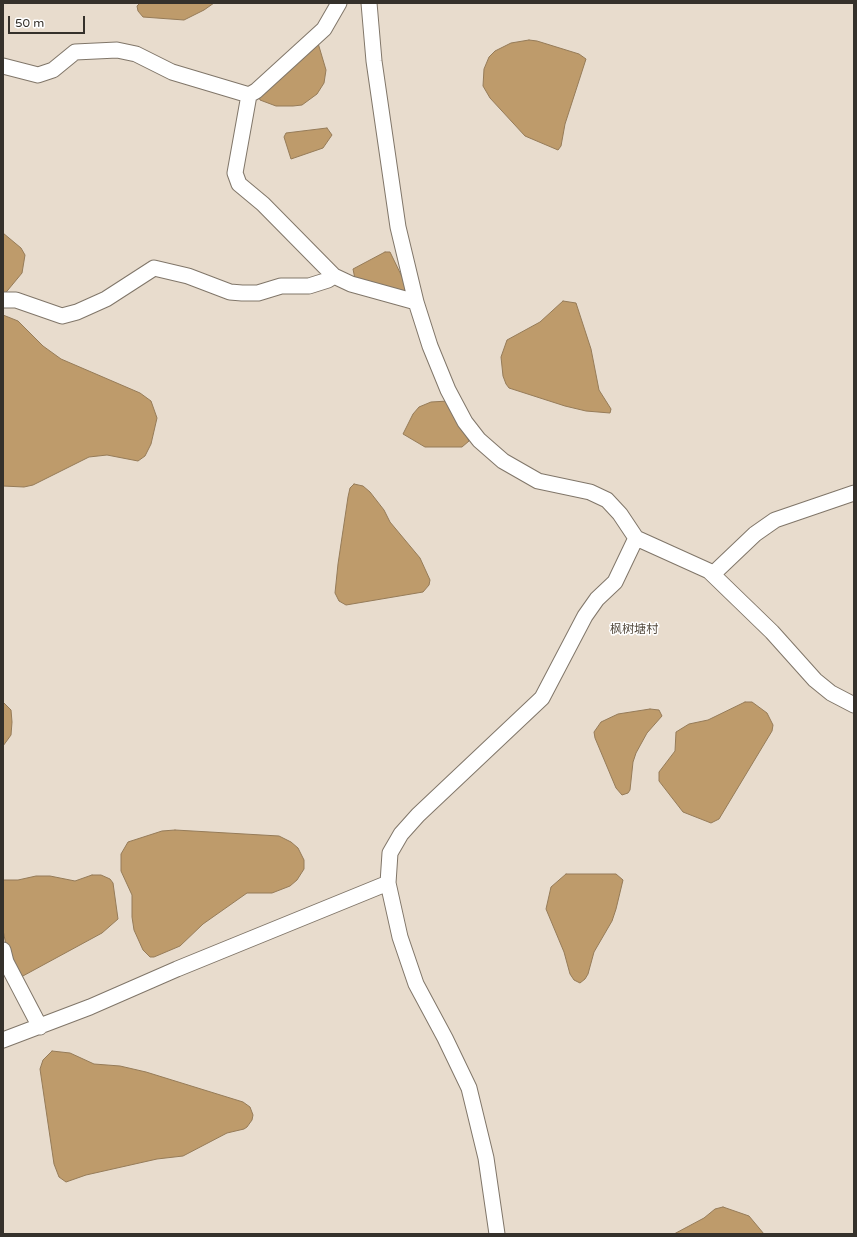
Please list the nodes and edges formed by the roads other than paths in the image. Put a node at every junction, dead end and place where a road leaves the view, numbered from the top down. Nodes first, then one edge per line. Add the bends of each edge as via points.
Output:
1 (339, 3) edge
2 (369, 3) edge
3 (3, 66) edge
4 (249, 94) junction
5 (334, 276) junction
6 (3, 300) edge
7 (416, 302) junction
8 (854, 493) edge
9 (636, 538) junction
10 (713, 574) junction
11 (854, 705) edge
12 (388, 883) junction
13 (3, 950) edge
14 (40, 1027) junction
15 (3, 1040) edge
16 (497, 1234) edge

1 - 4 street via 324,29 256,91
2 - 7 street via 374,61 398,227
3 - 4 street via 38,75 53,70 75,52 117,50 136,54 172,72
4 - 5 street via 239,144 236,178
5 - 6 street via 309,286 282,286 258,293 242,294 154,268 100,302 62,316 16,300
5 - 7 street via 351,284
7 - 9 street via 448,390 478,440 502,460 538,481 590,492 607,500
8 - 10 street via 775,520 755,534
9 - 10 street
9 - 12 street via 615,582 597,599 585,616 542,698 401,834 390,853
10 - 11 street via 772,632 815,680 831,693
12 - 14 street
12 - 16 street via 400,937 416,984 469,1088 486,1158
13 - 14 street via 6,962
14 - 15 street

